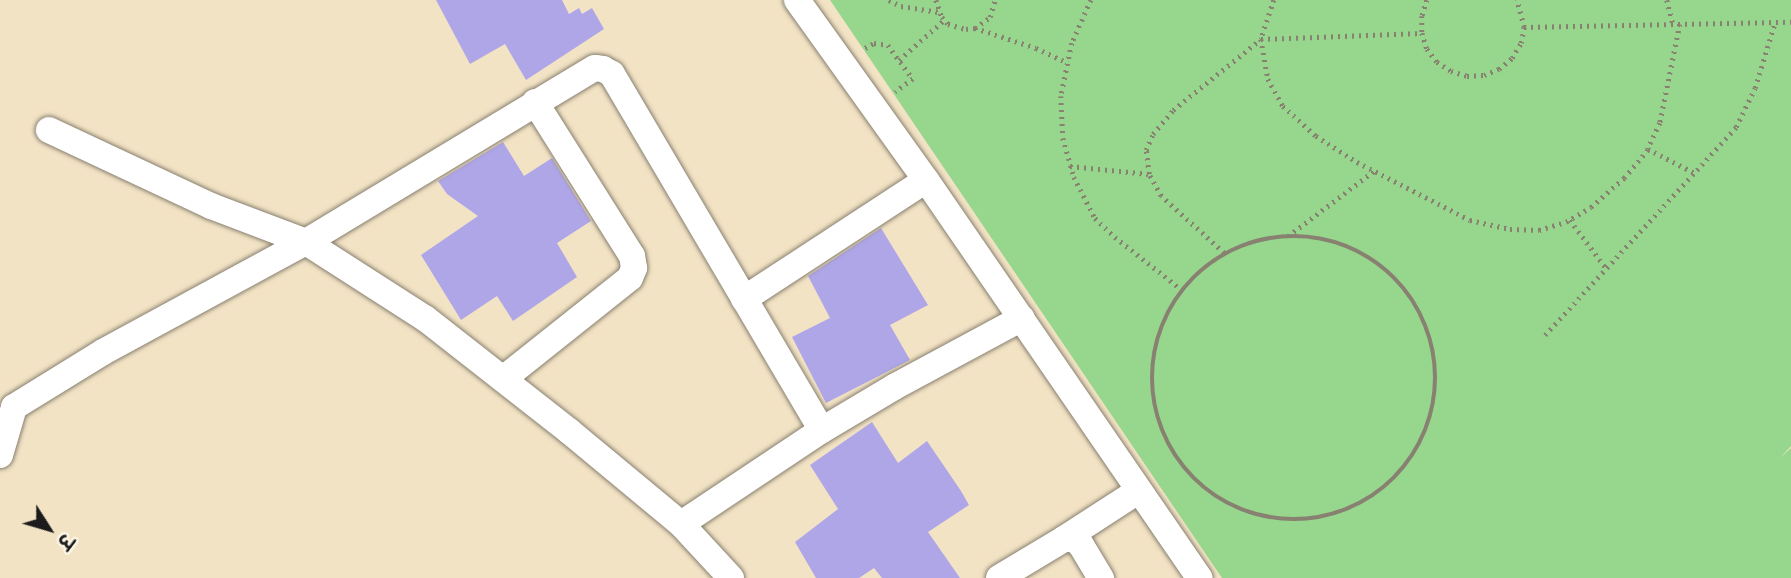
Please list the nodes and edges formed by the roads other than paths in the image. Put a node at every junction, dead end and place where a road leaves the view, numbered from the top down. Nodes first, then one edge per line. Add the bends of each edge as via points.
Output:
1 (797, 0) edge
2 (535, 102) junction
3 (49, 130) dead end
4 (926, 180) junction
5 (306, 242) junction
6 (744, 299) junction
7 (1022, 318) junction
8 (503, 379) junction
9 (7, 401) edge
10 (822, 430) junction
11 (0, 455) edge
12 (1138, 491) junction
13 (681, 524) junction
14 (1064, 539) junction
15 (731, 578) edge
16 (999, 578) edge
17 (1101, 578) edge
18 (1199, 578) edge

1 - 4 street
2 - 5 street
2 - 6 street via 595,68 612,74
2 - 8 street via 632,256 634,268 630,278
3 - 5 street via 211,206
4 - 6 street
4 - 7 street
5 - 8 street via 426,319
5 - 9 street
6 - 10 street
7 - 10 street
7 - 12 street
8 - 13 street
9 - 11 street
10 - 13 street
12 - 14 street
12 - 18 street
13 - 15 street
14 - 16 street
14 - 17 street via 1081,545

